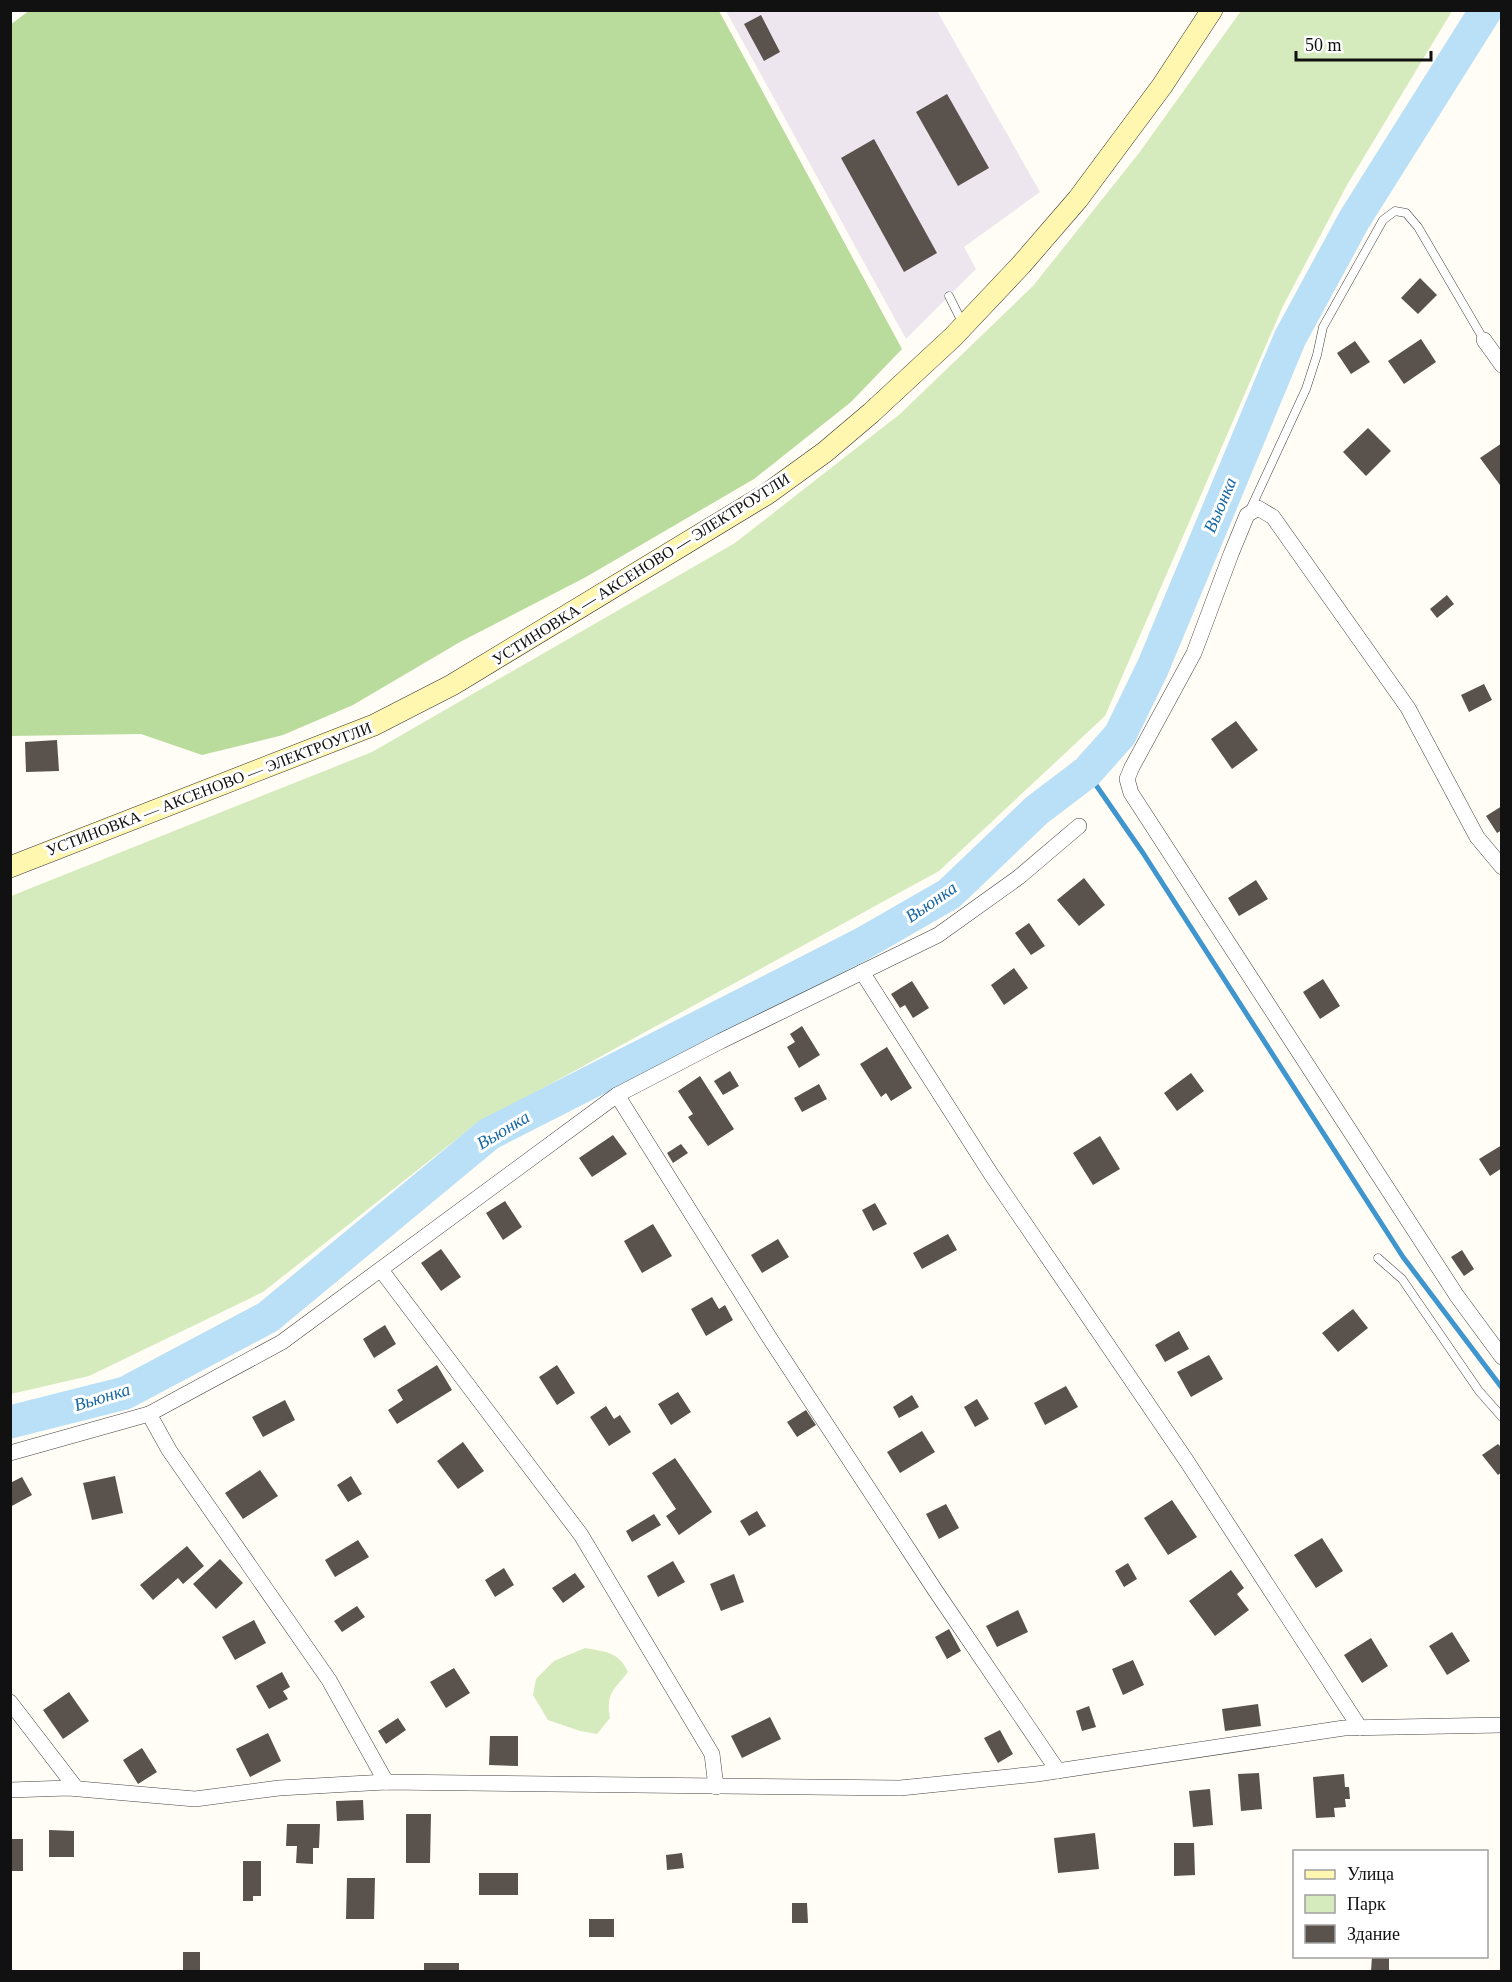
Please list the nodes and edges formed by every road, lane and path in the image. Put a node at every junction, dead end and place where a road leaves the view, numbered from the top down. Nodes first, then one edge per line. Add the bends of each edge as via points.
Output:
1 (1212, 10) edge
2 (949, 296) dead end
3 (964, 326) junction
4 (1484, 340) joint
5 (1502, 365) edge
6 (1247, 515) junction
7 (1079, 826) dead end
8 (10, 867) edge
9 (1502, 867) edge
10 (862, 972) junction
11 (617, 1095) junction
12 (1378, 1258) dead end
13 (381, 1270) junction
14 (1502, 1357) edge
15 (149, 1414) junction
16 (1502, 1417) edge
17 (10, 1453) edge
18 (10, 1702) edge
19 (1502, 1725) edge
20 (1360, 1728) junction
21 (1058, 1771) junction
22 (386, 1782) junction
23 (716, 1787) junction
24 (76, 1788) junction
25 (10, 1790) edge

1 - 3 main road, УСТИНОВКА — АКСЕНОВО — ЭЛЕКТРОУГЛИ via 1162,86 1078,199
2 - 3 lane
3 - 8 main road, УСТИНОВКА — АКСЕНОВО — ЭЛЕКТРОУГЛИ via 825,452 767,494 452,685 374,725
4 - 5 street
4 - 6 lane via 1418,227 1406,213 1395,211 1383,220 1323,327 1306,389
6 - 9 street via 1258,508 1273,517 1408,708 1477,837
6 - 14 street via 1194,653 1127,780 1131,793 1457,1296
7 - 10 street via 1019,877 938,935
10 - 11 street
10 - 20 street via 991,1174 1186,1460
11 - 13 street
11 - 21 street via 775,1347
12 - 16 lane via 1402,1279 1479,1391
13 - 15 street via 282,1342
13 - 23 street via 581,1535 712,1754
15 - 17 street
15 - 22 street via 169,1450 329,1680
18 - 24 street
19 - 20 street
20 - 21 street
21 - 23 street via 900,1788
22 - 23 street
22 - 24 street via 279,1788 195,1799
24 - 25 street

